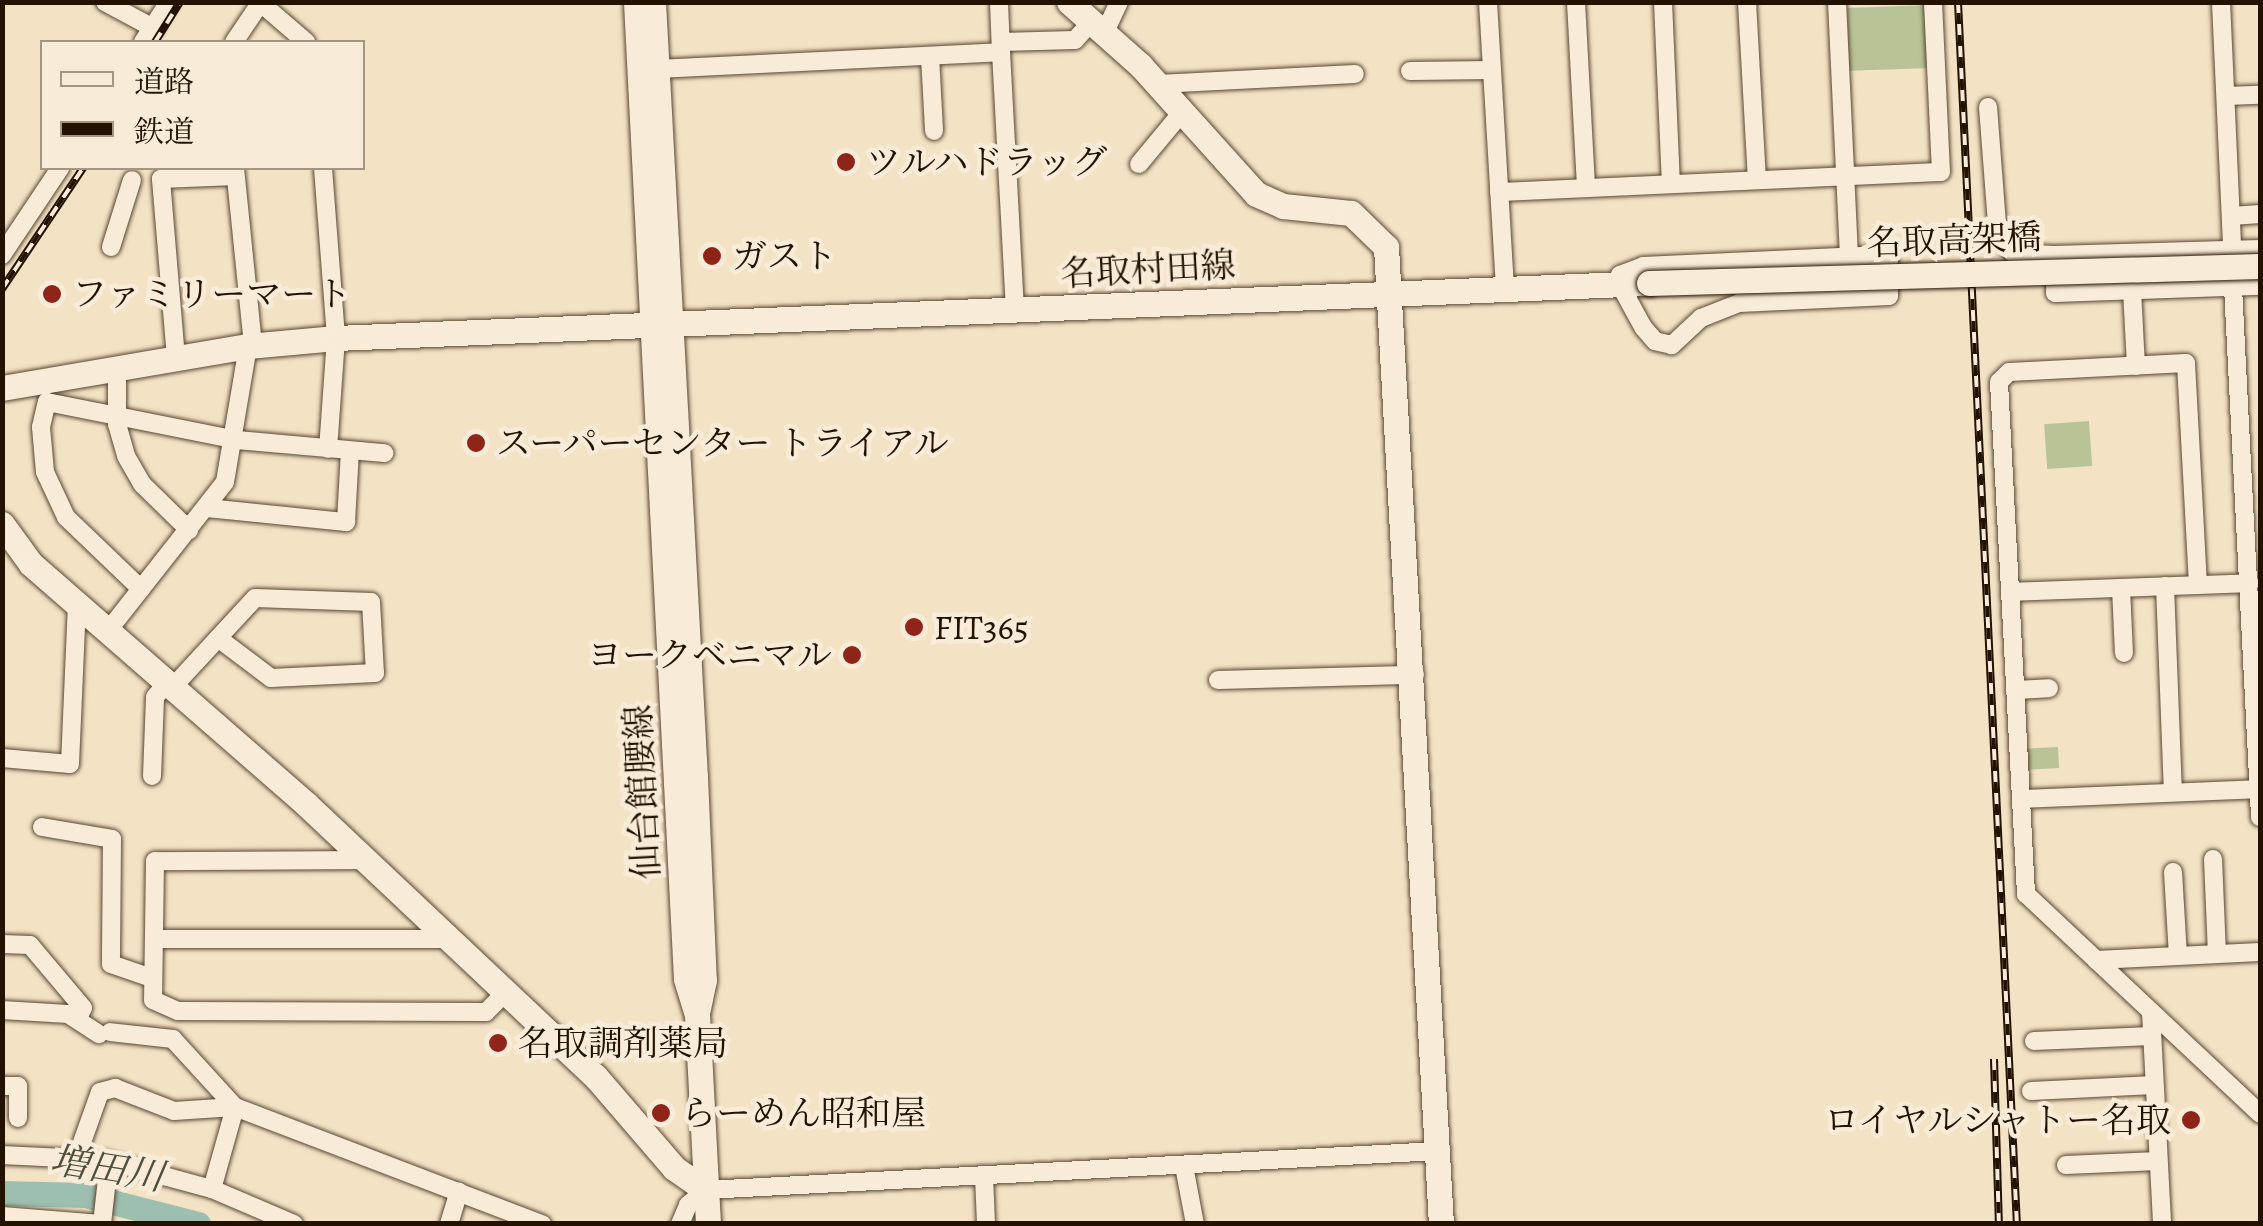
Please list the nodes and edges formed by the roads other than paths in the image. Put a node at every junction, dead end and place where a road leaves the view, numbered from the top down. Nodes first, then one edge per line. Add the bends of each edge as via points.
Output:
1 (105, 2) edge
2 (169, 2) edge
3 (636, 2) edge
4 (653, 2) edge
5 (999, 2) edge
6 (1068, 2) edge
7 (1119, 2) edge
8 (1488, 2) edge
9 (1576, 2) edge
10 (1663, 2) edge
11 (1748, 2) edge
12 (1836, 2) edge
13 (1933, 2) edge
14 (2221, 2) edge
15 (262, 4) edge
16 (1098, 27) junction
17 (148, 35) edge
18 (235, 40) edge
19 (304, 40) edge
20 (1001, 47) junction
21 (930, 56) junction
22 (656, 70) junction
23 (1492, 70) junction
24 (1410, 72) dead end
25 (1355, 74) dead end
26 (1158, 84) junction
27 (2260, 95) edge
28 (2226, 96) junction
29 (1988, 107) dead end
30 (1183, 112) junction
31 (934, 131) dead end
32 (1139, 164) dead end
33 (59, 170) edge
34 (323, 170) edge
35 (235, 172) edge
36 (138, 174) edge
37 (1845, 176) junction
38 (161, 179) junction
39 (1757, 180) junction
40 (1671, 184) junction
41 (1586, 188) junction
42 (1499, 192) junction
43 (2260, 214) edge
44 (2232, 216) junction
45 (111, 247) dead end
46 (2232, 248) junction
47 (2260, 249) edge
48 (2054, 255) junction
49 (2, 256) edge
50 (1849, 257) junction
51 (2260, 266) edge
52 (1649, 283) joint
53 (1620, 285) junction
54 (2260, 286) edge
55 (1505, 287) junction
56 (2233, 287) junction
57 (2132, 290) junction
58 (1394, 293) junction
59 (1015, 310) junction
60 (660, 324) junction
61 (336, 338) junction
62 (251, 345) junction
63 (176, 358) junction
64 (2136, 366) junction
65 (117, 368) junction
66 (2, 388) edge
67 (117, 411) junction
68 (236, 440) junction
69 (328, 449) junction
70 (350, 451) junction
71 (384, 453) dead end
72 (2252, 457) edge
73 (207, 508) junction
74 (2, 524) edge
75 (189, 530) junction
76 (2250, 583) junction
77 (2198, 585) junction
78 (2165, 586) junction
79 (2121, 588) junction
80 (141, 589) junction
81 (2010, 592) junction
82 (77, 606) junction
83 (106, 632) junction
84 (218, 638) junction
85 (2124, 653) dead end
86 (1415, 675) junction
87 (1218, 680) dead end
88 (169, 686) junction
89 (2049, 688) dead end
90 (2016, 690) junction
91 (2, 758) edge
92 (152, 776) dead end
93 (2259, 789) edge
94 (2173, 792) junction
95 (2022, 798) junction
96 (2260, 818) edge
97 (42, 827) dead end
98 (2213, 859) dead end
99 (364, 860) junction
100 (2172, 872) dead end
101 (154, 939) junction
102 (448, 939) junction
103 (2, 944) edge
104 (2260, 952) edge
105 (2217, 954) junction
106 (2178, 956) junction
107 (2096, 960) junction
108 (152, 978) junction
109 (506, 992) junction
110 (2, 1010) edge
111 (2152, 1012) junction
112 (77, 1020) junction
113 (2152, 1036) junction
114 (2034, 1041) dead end
115 (2154, 1085) junction
116 (2, 1086) edge
117 (2031, 1090) dead end
118 (235, 1106) junction
119 (2260, 1114) edge
120 (18, 1118) dead end
121 (1436, 1151) junction
122 (2, 1155) edge
123 (76, 1159) junction
124 (110, 1161) junction
125 (2158, 1161) junction
126 (2066, 1164) dead end
127 (1184, 1166) junction
128 (984, 1176) junction
129 (212, 1189) junction
130 (706, 1190) junction
131 (459, 1192) junction
132 (2, 1216) edge
133 (102, 1221) edge
134 (294, 1224) edge
135 (449, 1224) edge
136 (542, 1224) edge
137 (680, 1224) edge
138 (708, 1224) edge
139 (986, 1224) edge
140 (1195, 1224) edge
141 (1440, 1224) edge
142 (2162, 1224) edge

1 - 17 street
2 - 17 street
3 - 60 main road
4 - 22 main road
5 - 20 street
6 - 16 main road
7 - 16 street
8 - 23 street
9 - 41 street
10 - 40 street
11 - 39 street
12 - 37 street
13 - 37 street via 1941,172
14 - 28 street
15 - 18 street
15 - 19 street
16 - 20 street via 1076,40
16 - 26 main road
20 - 21 street
20 - 59 street
21 - 22 street
21 - 31 street
22 - 60 main road
23 - 24 street
23 - 42 street
25 - 26 street
26 - 30 main road
27 - 28 street
28 - 44 street
29 - 48 street via 1998,237 2013,253
30 - 32 street
30 - 58 main road via 1256,194 1283,206 1334,208 1366,221 1386,247
33 - 49 street
34 - 61 street
35 - 38 street
35 - 62 street
36 - 38 street
36 - 45 street
37 - 39 street
37 - 50 street
38 - 63 street
39 - 40 street
40 - 41 street
41 - 42 street
42 - 55 street
43 - 44 street
44 - 46 street
46 - 47 street
46 - 48 street
48 - 57 street via 2055,293
50 - 53 street via 1643,266 1620,275
50 - 53 street via 1889,255 1889,296 1740,302 1701,318 1672,345 1643,327
51 - 52 main road, 名取高架橋, bridge
52 - 53 main road, 名取村田線
53 - 55 main road, 名取村田線
54 - 56 street
55 - 58 main road, 名取村田線
56 - 57 street
56 - 72 street
57 - 64 street
58 - 59 main road, 名取村田線
58 - 86 main road
59 - 60 main road, 名取村田線
60 - 61 main road, 名取村田線
60 - 130 main road, 仙台館腰線 via 686,979 697,1014
61 - 62 main road, 名取村田線
61 - 69 street
62 - 63 main road, 名取村田線
62 - 68 street
63 - 65 main road, 名取村田線
64 - 77 street via 2186,363
64 - 81 street via 2009,372 1999,382
65 - 66 main road, 名取村田線
65 - 67 street
67 - 68 street
67 - 75 street via 120,440 142,484
67 - 80 street via 47,402 40,427 45,472 66,517
68 - 69 street
68 - 73 street via 231,469
69 - 70 street
70 - 71 street
70 - 73 street via 346,522
72 - 76 street
73 - 75 street
74 - 82 main road
75 - 80 street
76 - 77 street
76 - 93 street
77 - 78 street
78 - 79 street
78 - 94 street
79 - 81 street
79 - 85 street
80 - 83 street
81 - 90 street
82 - 83 main road
82 - 91 street via 70,764
83 - 88 main road
84 - 84 street via 254,598 371,602 375,673 271,678
84 - 88 street
86 - 87 street
86 - 121 main road
88 - 92 street via 155,697
88 - 99 main road
89 - 90 street
90 - 95 street
93 - 94 street
93 - 96 street
94 - 95 street
95 - 107 street via 2026,894
97 - 108 street via 112,839 111,964
98 - 105 street
99 - 101 street via 155,861
99 - 102 main road
100 - 106 street
101 - 102 street
101 - 108 street
102 - 109 main road
103 - 112 street via 30,946 83,1008
104 - 105 street
105 - 106 street
106 - 107 street
107 - 111 street
108 - 109 street via 153,1000 178,1011 486,1012
109 - 130 main road via 595,1076 674,1168
110 - 112 street
111 - 113 street
111 - 119 street
112 - 118 street via 104,1033 173,1040
113 - 114 street
113 - 115 street
115 - 117 street
115 - 125 street
116 - 120 street via 18,1086
118 - 123 street via 174,1111 115,1088 100,1092
118 - 129 street
118 - 131 street
121 - 127 street
121 - 141 main road
122 - 123 street
123 - 124 street
124 - 129 street
124 - 133 street
125 - 126 street
125 - 142 street
127 - 128 street
127 - 140 street
128 - 130 street
128 - 139 street
129 - 134 street
130 - 137 street via 688,1205
130 - 138 main road, 仙台館腰線
131 - 135 street
131 - 136 street
132 - 133 street

